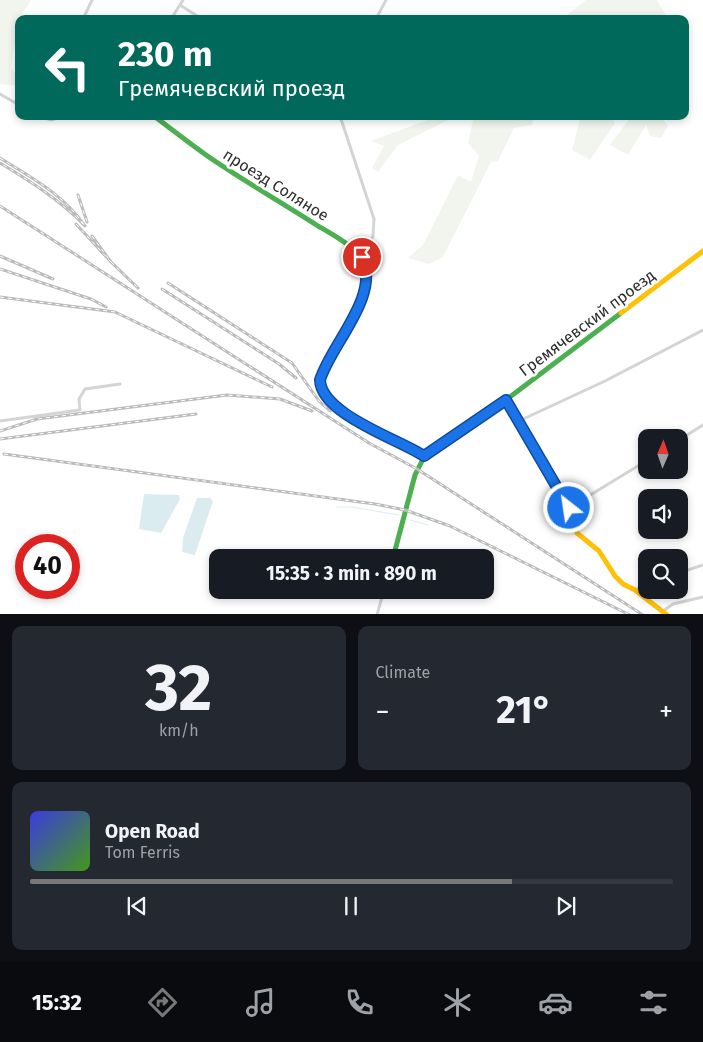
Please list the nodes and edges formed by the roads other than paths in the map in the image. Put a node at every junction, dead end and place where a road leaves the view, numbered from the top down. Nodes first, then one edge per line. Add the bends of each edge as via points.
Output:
1 (92, 0) edge
2 (183, 0) edge
3 (386, 0) edge
4 (180, 5) junction
5 (85, 15) edge
6 (174, 15) edge
7 (196, 15) edge
8 (378, 15) edge
9 (0, 94) edge
10 (15, 103) edge
11 (159, 120) edge
12 (341, 120) edge
13 (703, 250) edge
14 (362, 257) junction
15 (703, 330) edge
16 (120, 384) dead end
17 (506, 400) junction
18 (0, 421) edge
19 (518, 421) junction
20 (703, 425) edge
21 (688, 434) edge
22 (424, 456) junction
23 (638, 466) edge
24 (569, 508) junction
25 (395, 549) edge
26 (703, 565) edge
27 (688, 570) edge
28 (638, 588) edge
29 (635, 590) junction
30 (703, 597) edge
31 (381, 599) edge
32 (665, 613) edge
33 (377, 614) edge

1 - 5 street
2 - 4 street
3 - 8 street
4 - 6 street
4 - 7 street
9 - 10 street
11 - 14 street, проезд Соляное via 206,155 341,240
12 - 14 street via 374,219 373,236
13 - 17 street, Гремячевский проезд
14 - 22 street via 368,270 365,290 322,372 320,385 345,414
15 - 19 street via 606,381
16 - 18 street via 85,389 79,399 80,410
17 - 19 street
17 - 22 street, Гремячевский проезд
19 - 24 street
20 - 21 street
22 - 25 street via 415,475
23 - 24 street
24 - 29 street via 577,532 604,556 615,576
26 - 27 street
28 - 29 street
29 - 32 street
30 - 32 street via 672,604
31 - 33 street

